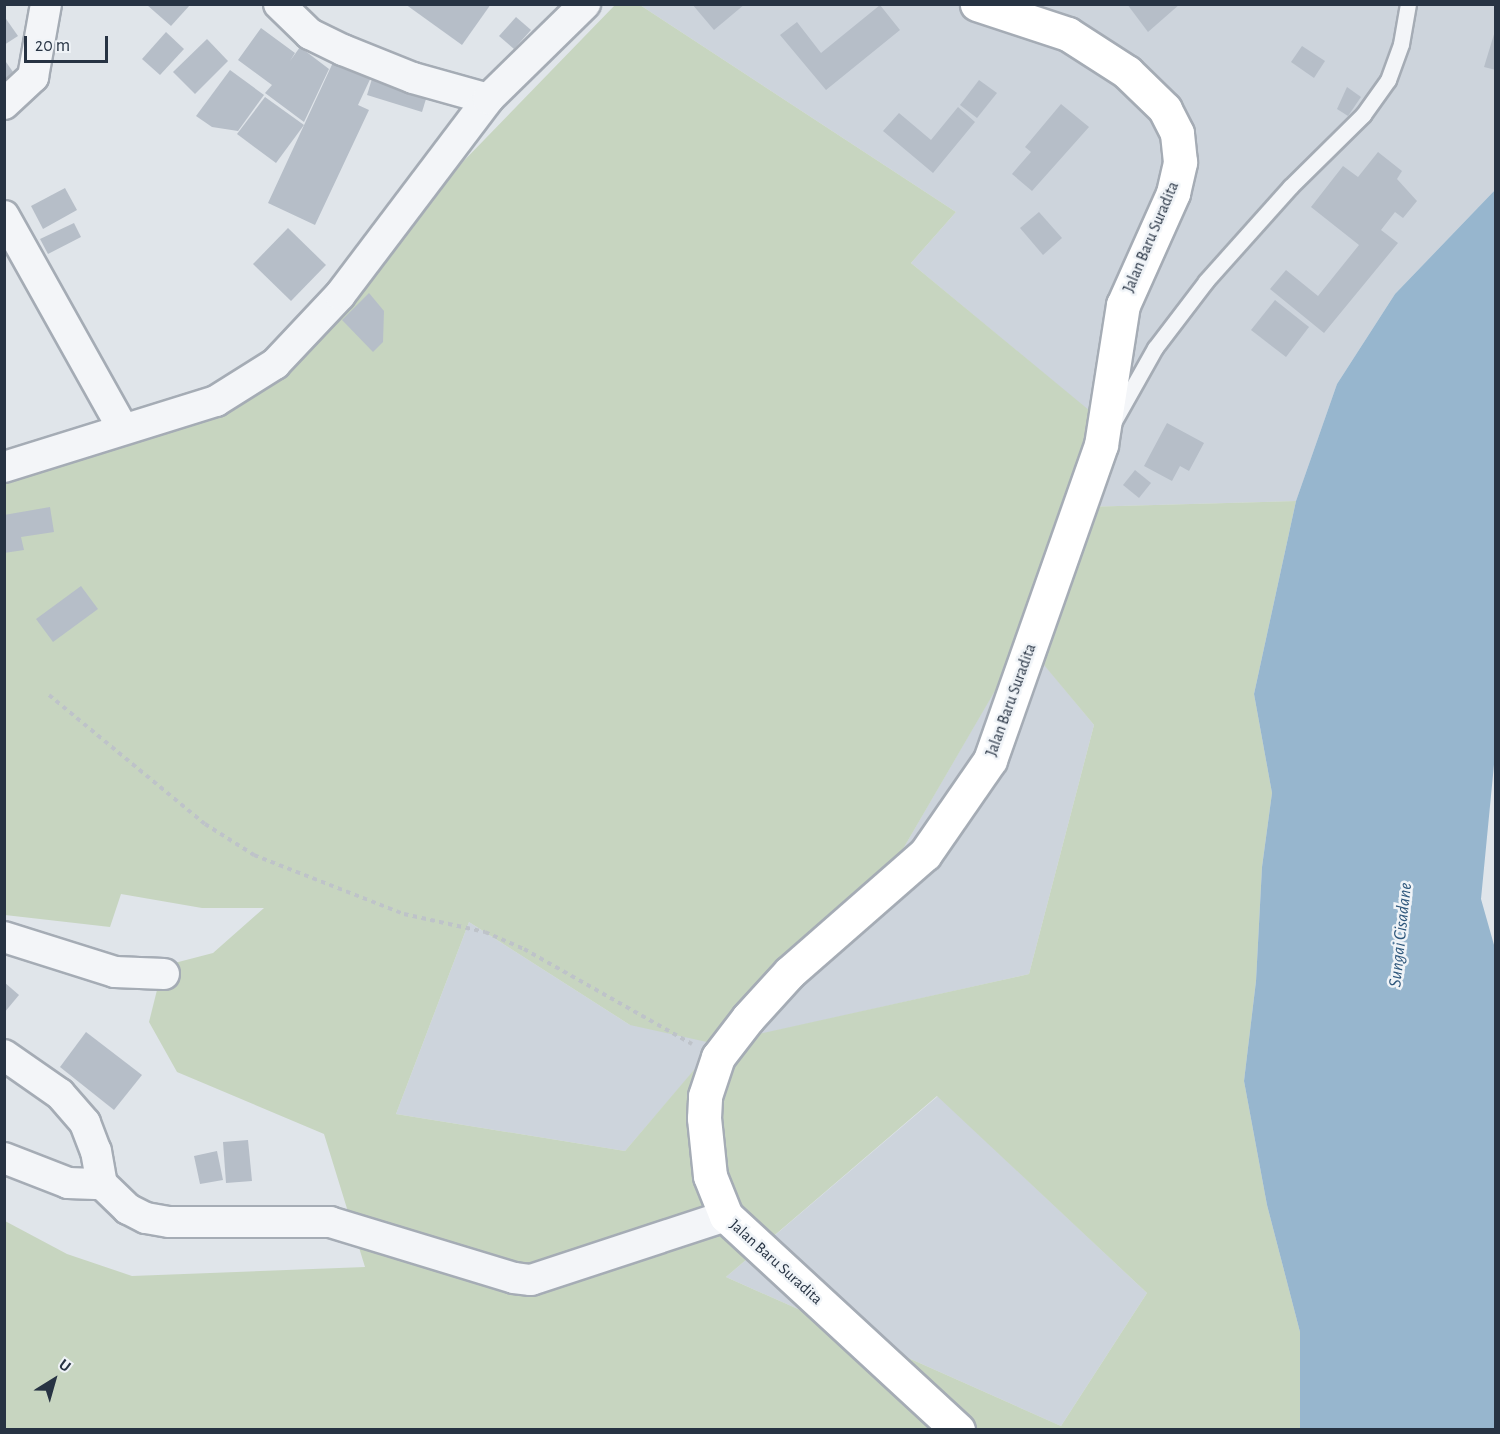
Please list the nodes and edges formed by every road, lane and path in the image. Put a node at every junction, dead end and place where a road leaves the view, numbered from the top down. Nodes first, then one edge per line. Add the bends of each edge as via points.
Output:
1 (46, 4) edge
2 (279, 4) edge
3 (585, 4) edge
4 (977, 4) edge
5 (1408, 4) edge
6 (488, 99) junction
7 (4, 104) edge
8 (4, 216) edge
9 (123, 429) junction
10 (1101, 445) junction
11 (4, 467) edge
12 (49, 695) dead end
13 (4, 937) edge
14 (164, 974) dead end
15 (4, 1055) edge
16 (718, 1058) junction
17 (4, 1158) edge
18 (102, 1184) junction
19 (726, 1216) junction
20 (958, 1430) edge

1 - 7 street via 33,76
2 - 6 street via 310,34 343,50 413,78
3 - 6 street
4 - 10 main road, Jalan Baru Suradita via 1068,34 1097,50 1158,103 1177,133 1180,162 1173,193 1122,305
5 - 10 lane via 1401,44 1388,80 1363,115 1290,187 1206,280 1155,348
6 - 9 street via 340,295 275,364 216,401
8 - 9 street
9 - 11 street
10 - 16 main road, Jalan Baru Suradita via 990,760 925,855 790,972
12 - 16 path via 205,824 254,855 404,914 484,932 524,949
13 - 14 street via 115,972
15 - 18 street via 60,1094 85,1124 96,1151
16 - 19 main road, Jalan Baru Suradita via 705,1096 705,1148 710,1176
17 - 18 street via 57,1180
18 - 19 street via 128,1209 146,1218 169,1222 330,1222 531,1280
19 - 20 main road, Jalan Baru Suradita

